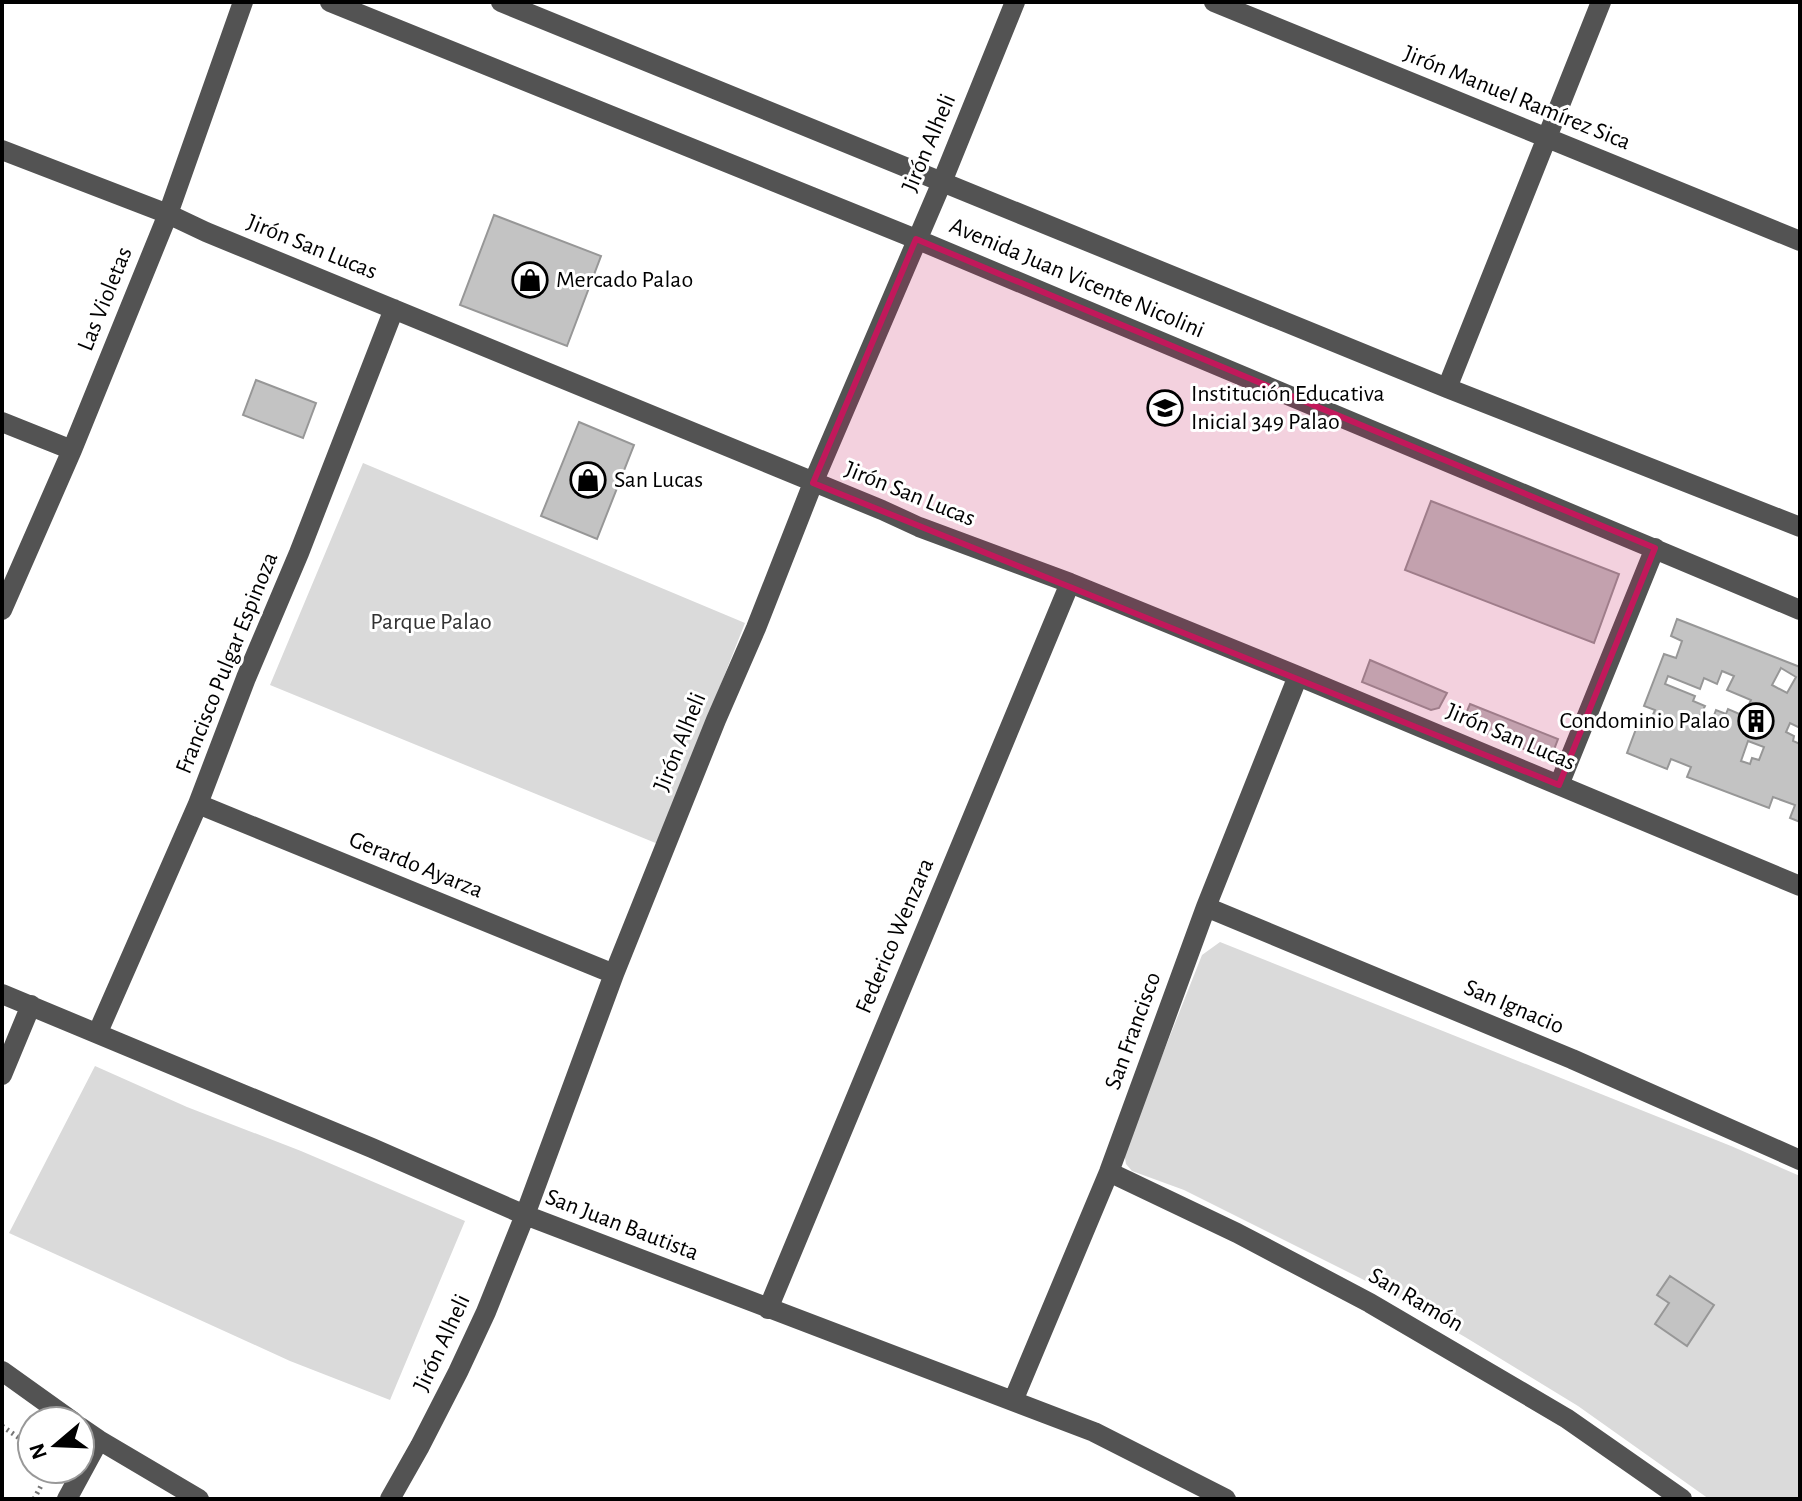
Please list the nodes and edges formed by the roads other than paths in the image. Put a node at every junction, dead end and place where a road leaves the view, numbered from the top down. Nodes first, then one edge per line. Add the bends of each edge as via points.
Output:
1 (243, 2) edge
2 (330, 2) edge
3 (501, 2) edge
4 (1015, 2) edge
5 (1214, 2) edge
6 (1601, 2) edge
7 (1547, 138) junction
8 (2, 150) edge
9 (942, 182) junction
10 (168, 214) junction
11 (916, 239) junction
12 (1800, 241) edge
13 (394, 309) junction
14 (1447, 388) junction
15 (2, 422) edge
16 (72, 450) junction
17 (813, 483) junction
18 (1800, 527) edge
19 (1655, 548) junction
20 (1070, 583) junction
21 (2, 610) edge
22 (1800, 610) edge
23 (1298, 676) junction
24 (1559, 785) junction
25 (198, 804) junction
26 (1800, 886) edge
27 (1206, 907) junction
28 (614, 974) junction
29 (2, 994) edge
30 (31, 1005) junction
31 (98, 1032) junction
32 (2, 1075) edge
33 (1800, 1160) edge
34 (1109, 1172) junction
35 (525, 1215) junction
36 (768, 1309) junction
37 (2, 1371) edge
38 (1013, 1401) junction
39 (50, 1405) edge
40 (96, 1438) edge
41 (99, 1440) junction
42 (67, 1499) edge
43 (199, 1499) edge
44 (390, 1499) edge
45 (1226, 1499) edge
46 (1682, 1499) edge

1 - 10 street, Las Violetas
2 - 11 street, Avenida Juan Vicente Nicolini
3 - 9 street, Avenida Juan Vicente Nicolini
4 - 9 street, Jirón Alheli
5 - 7 street, Jirón Manuel Ramírez Sica
6 - 7 street
7 - 12 street, Jirón Manuel Ramírez Sica
7 - 14 street
8 - 10 street, Jirón San Lucas
9 - 11 street, Jirón Alheli
9 - 14 street, Avenida Juan Vicente Nicolini
10 - 13 street, Jirón San Lucas
10 - 16 street, Las Violetas
11 - 17 street, Jirón Alheli
11 - 19 street, Avenida Juan Vicente Nicolini
13 - 17 street, Jirón San Lucas
13 - 25 street, Francisco Pulgar Espinoza
14 - 18 street, Avenida Juan Vicente Nicolini
15 - 16 street
16 - 21 street, Las Violetas
17 - 20 street, Jirón San Lucas
17 - 28 street, Jirón Alheli
19 - 22 street, Avenida Juan Vicente Nicolini
19 - 24 street
20 - 23 street, Jirón San Lucas
20 - 36 street, Federico Wenzara
23 - 24 street, Jirón San Lucas
23 - 27 street, San Francisco
24 - 26 street, Jirón San Lucas
25 - 28 street, Gerardo Ayarza
25 - 31 street, Francisco Pulgar Espinoza
27 - 33 street, San Ignacio
27 - 34 street, San Francisco
28 - 35 street, Jirón Alheli
29 - 30 street, San Juan Bautista
30 - 31 street, San Juan Bautista
30 - 32 street
31 - 35 street, San Juan Bautista
34 - 38 street, San Francisco
34 - 46 street, San Ramón via 1370,1303 1566,1418
35 - 36 street, San Juan Bautista
35 - 44 street, Jirón Alheli via 458,1372
36 - 38 street, San Juan Bautista
37 - 39 street
38 - 45 street, San Juan Bautista via 1094,1432
40 - 41 street
41 - 42 street
41 - 43 street

